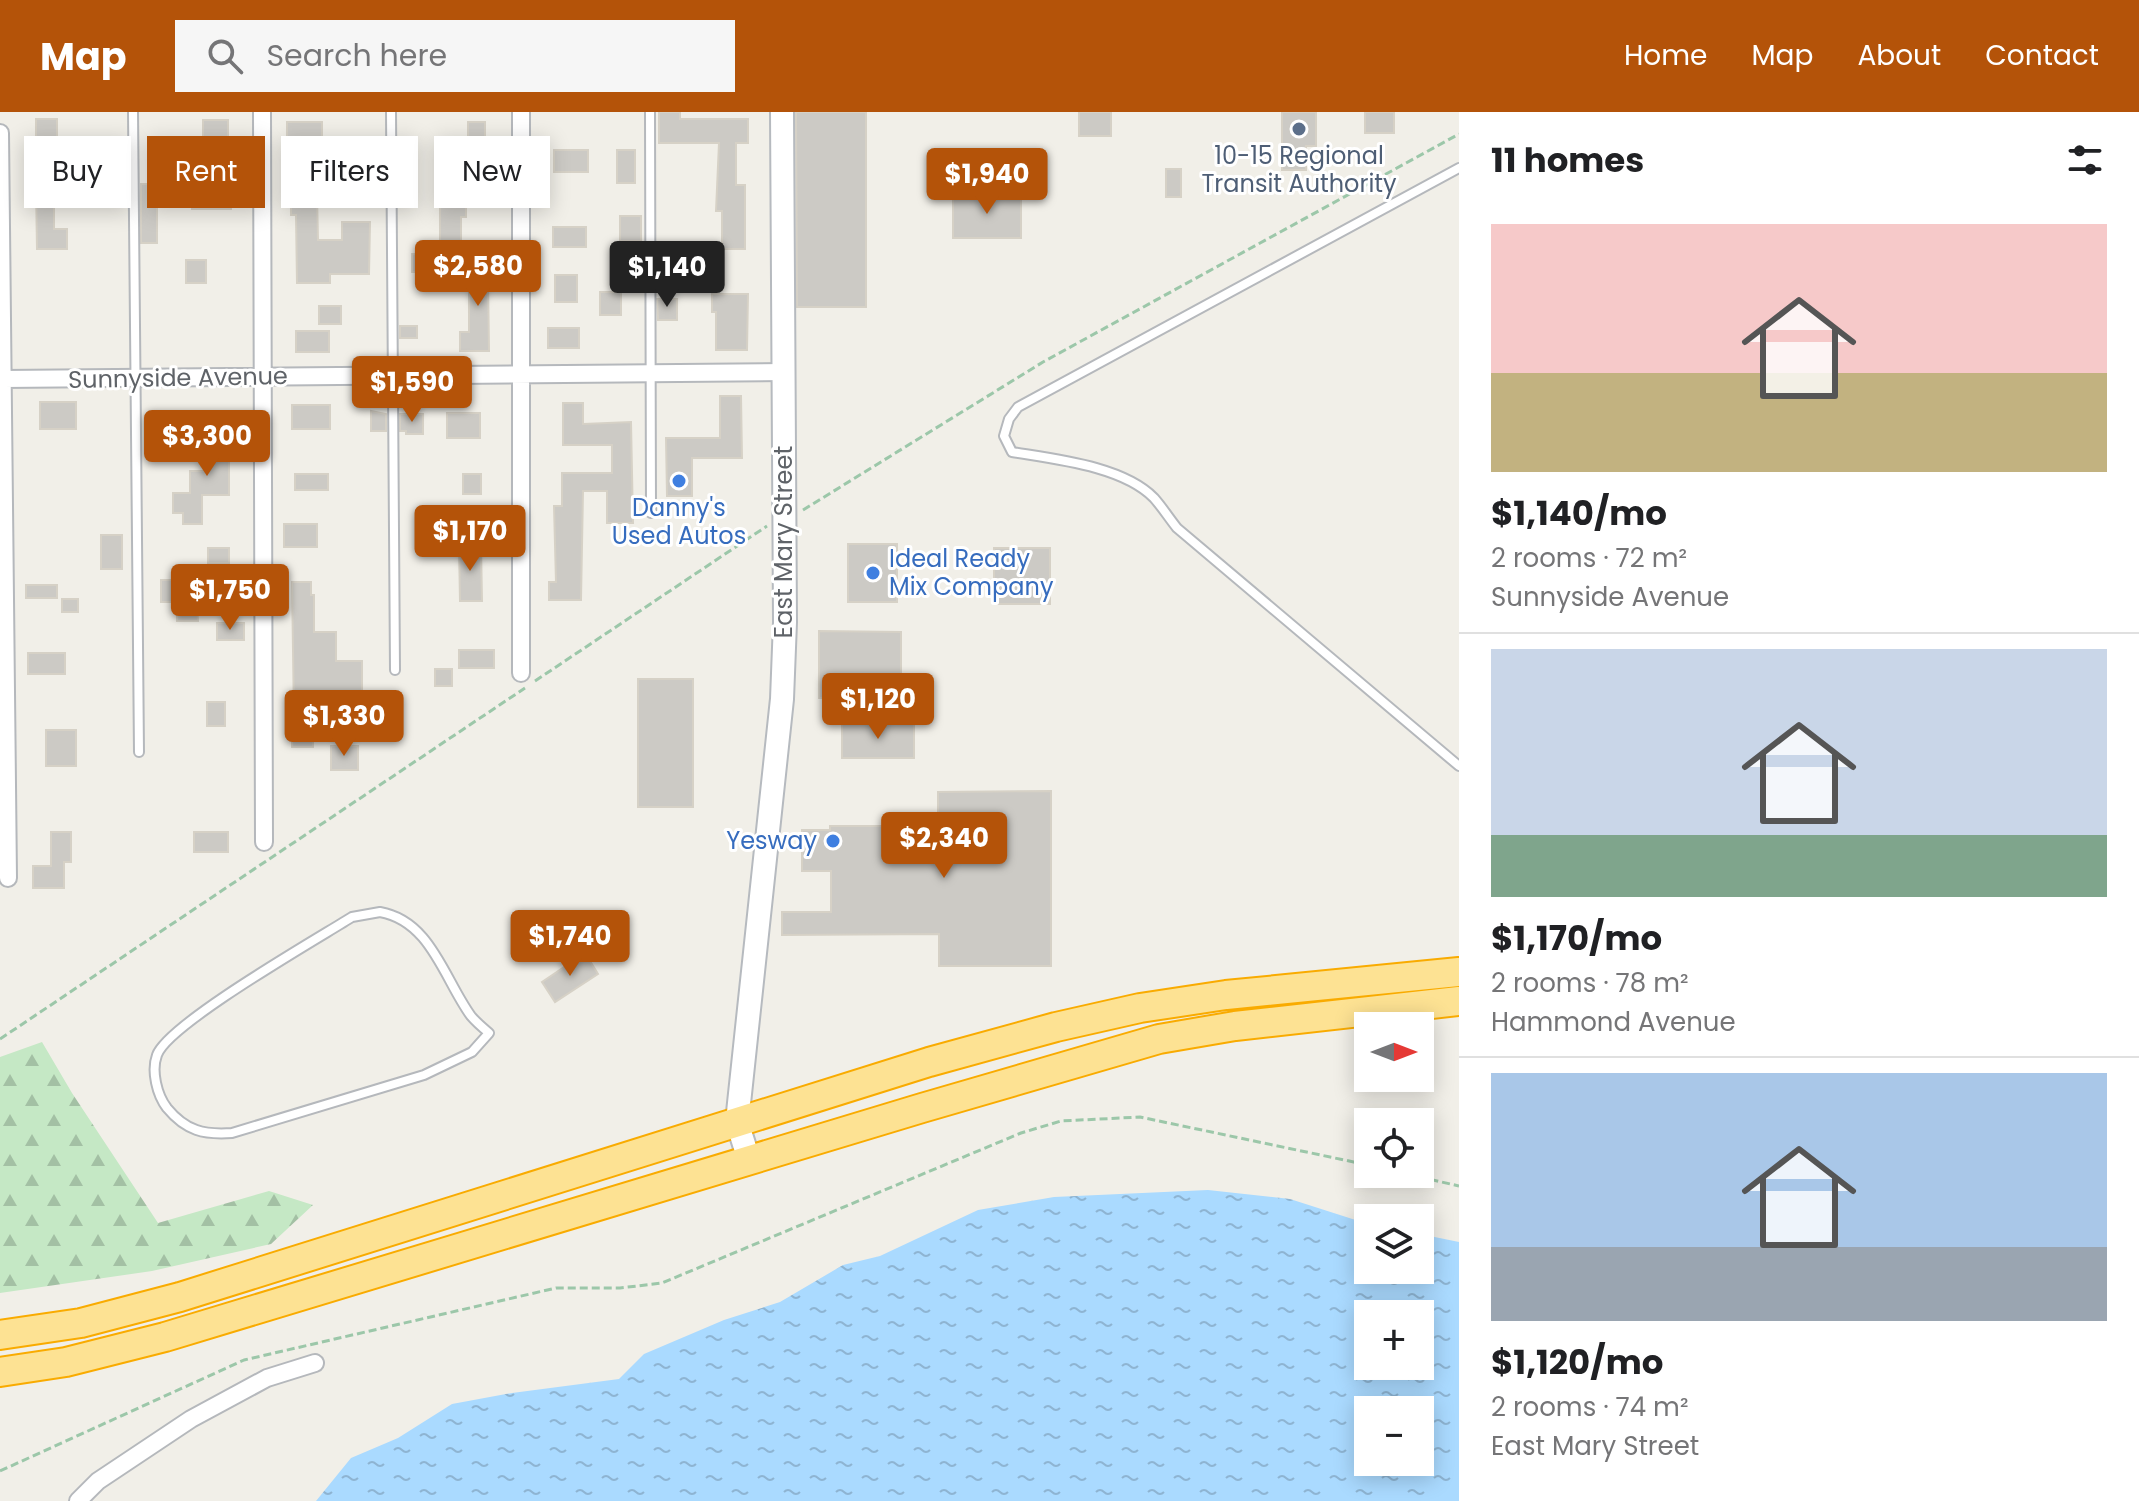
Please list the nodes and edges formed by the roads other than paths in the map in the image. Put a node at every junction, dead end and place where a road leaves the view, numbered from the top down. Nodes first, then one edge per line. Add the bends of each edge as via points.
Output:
1 (133, 112) edge
2 (262, 112) edge
3 (391, 112) edge
4 (521, 112) edge
5 (650, 112) edge
6 (782, 112) edge
7 (0, 133) edge
8 (1459, 168) edge
9 (785, 372) junction
10 (651, 373) junction
11 (521, 375) junction
12 (393, 376) junction
13 (263, 377) junction
14 (135, 378) junction
15 (3, 379) junction
16 (651, 513) dead end
17 (395, 670) dead end
18 (521, 673) dead end
19 (139, 752) dead end
20 (1459, 766) edge
21 (264, 842) dead end
22 (8, 878) dead end
23 (1459, 972) edge
24 (1459, 1001) edge
25 (472, 1052) joint
26 (737, 1122) junction
27 (749, 1160) junction
28 (0, 1335) edge
29 (315, 1363) dead end
30 (0, 1372) edge
31 (78, 1501) edge

1 - 14 lane
2 - 13 street
3 - 12 lane
4 - 11 street
5 - 10 lane
6 - 9 main road, East Mary Street
7 - 15 street
8 - 20 lane via 1018,407 1004,436 1012,452 1062,459 1125,479 1153,497 1177,528
9 - 10 street, Sunnyside Avenue
9 - 26 main road, East Mary Street via 782,699
10 - 11 street, Sunnyside Avenue
10 - 16 lane
11 - 12 street, Sunnyside Avenue
11 - 18 street
12 - 13 street, Sunnyside Avenue
12 - 17 lane
13 - 14 street, Sunnyside Avenue
13 - 21 street
14 - 15 street, Sunnyside Avenue
14 - 19 lane
15 - 22 street
23 - 26 highway via 1140,1008 929,1062
24 - 27 highway via 1159,1039
25 - 25 lane via 489,1033 472,1017 413,927 380,912 352,917 191,1020 166,1041 155,1069 157,1090 167,1107 208,1135 307,1112 424,1075
26 - 27 main road, East Mary Street
26 - 28 highway via 180,1297 81,1323
27 - 30 highway via 165,1337
29 - 31 street via 267,1378 191,1419 98,1481

